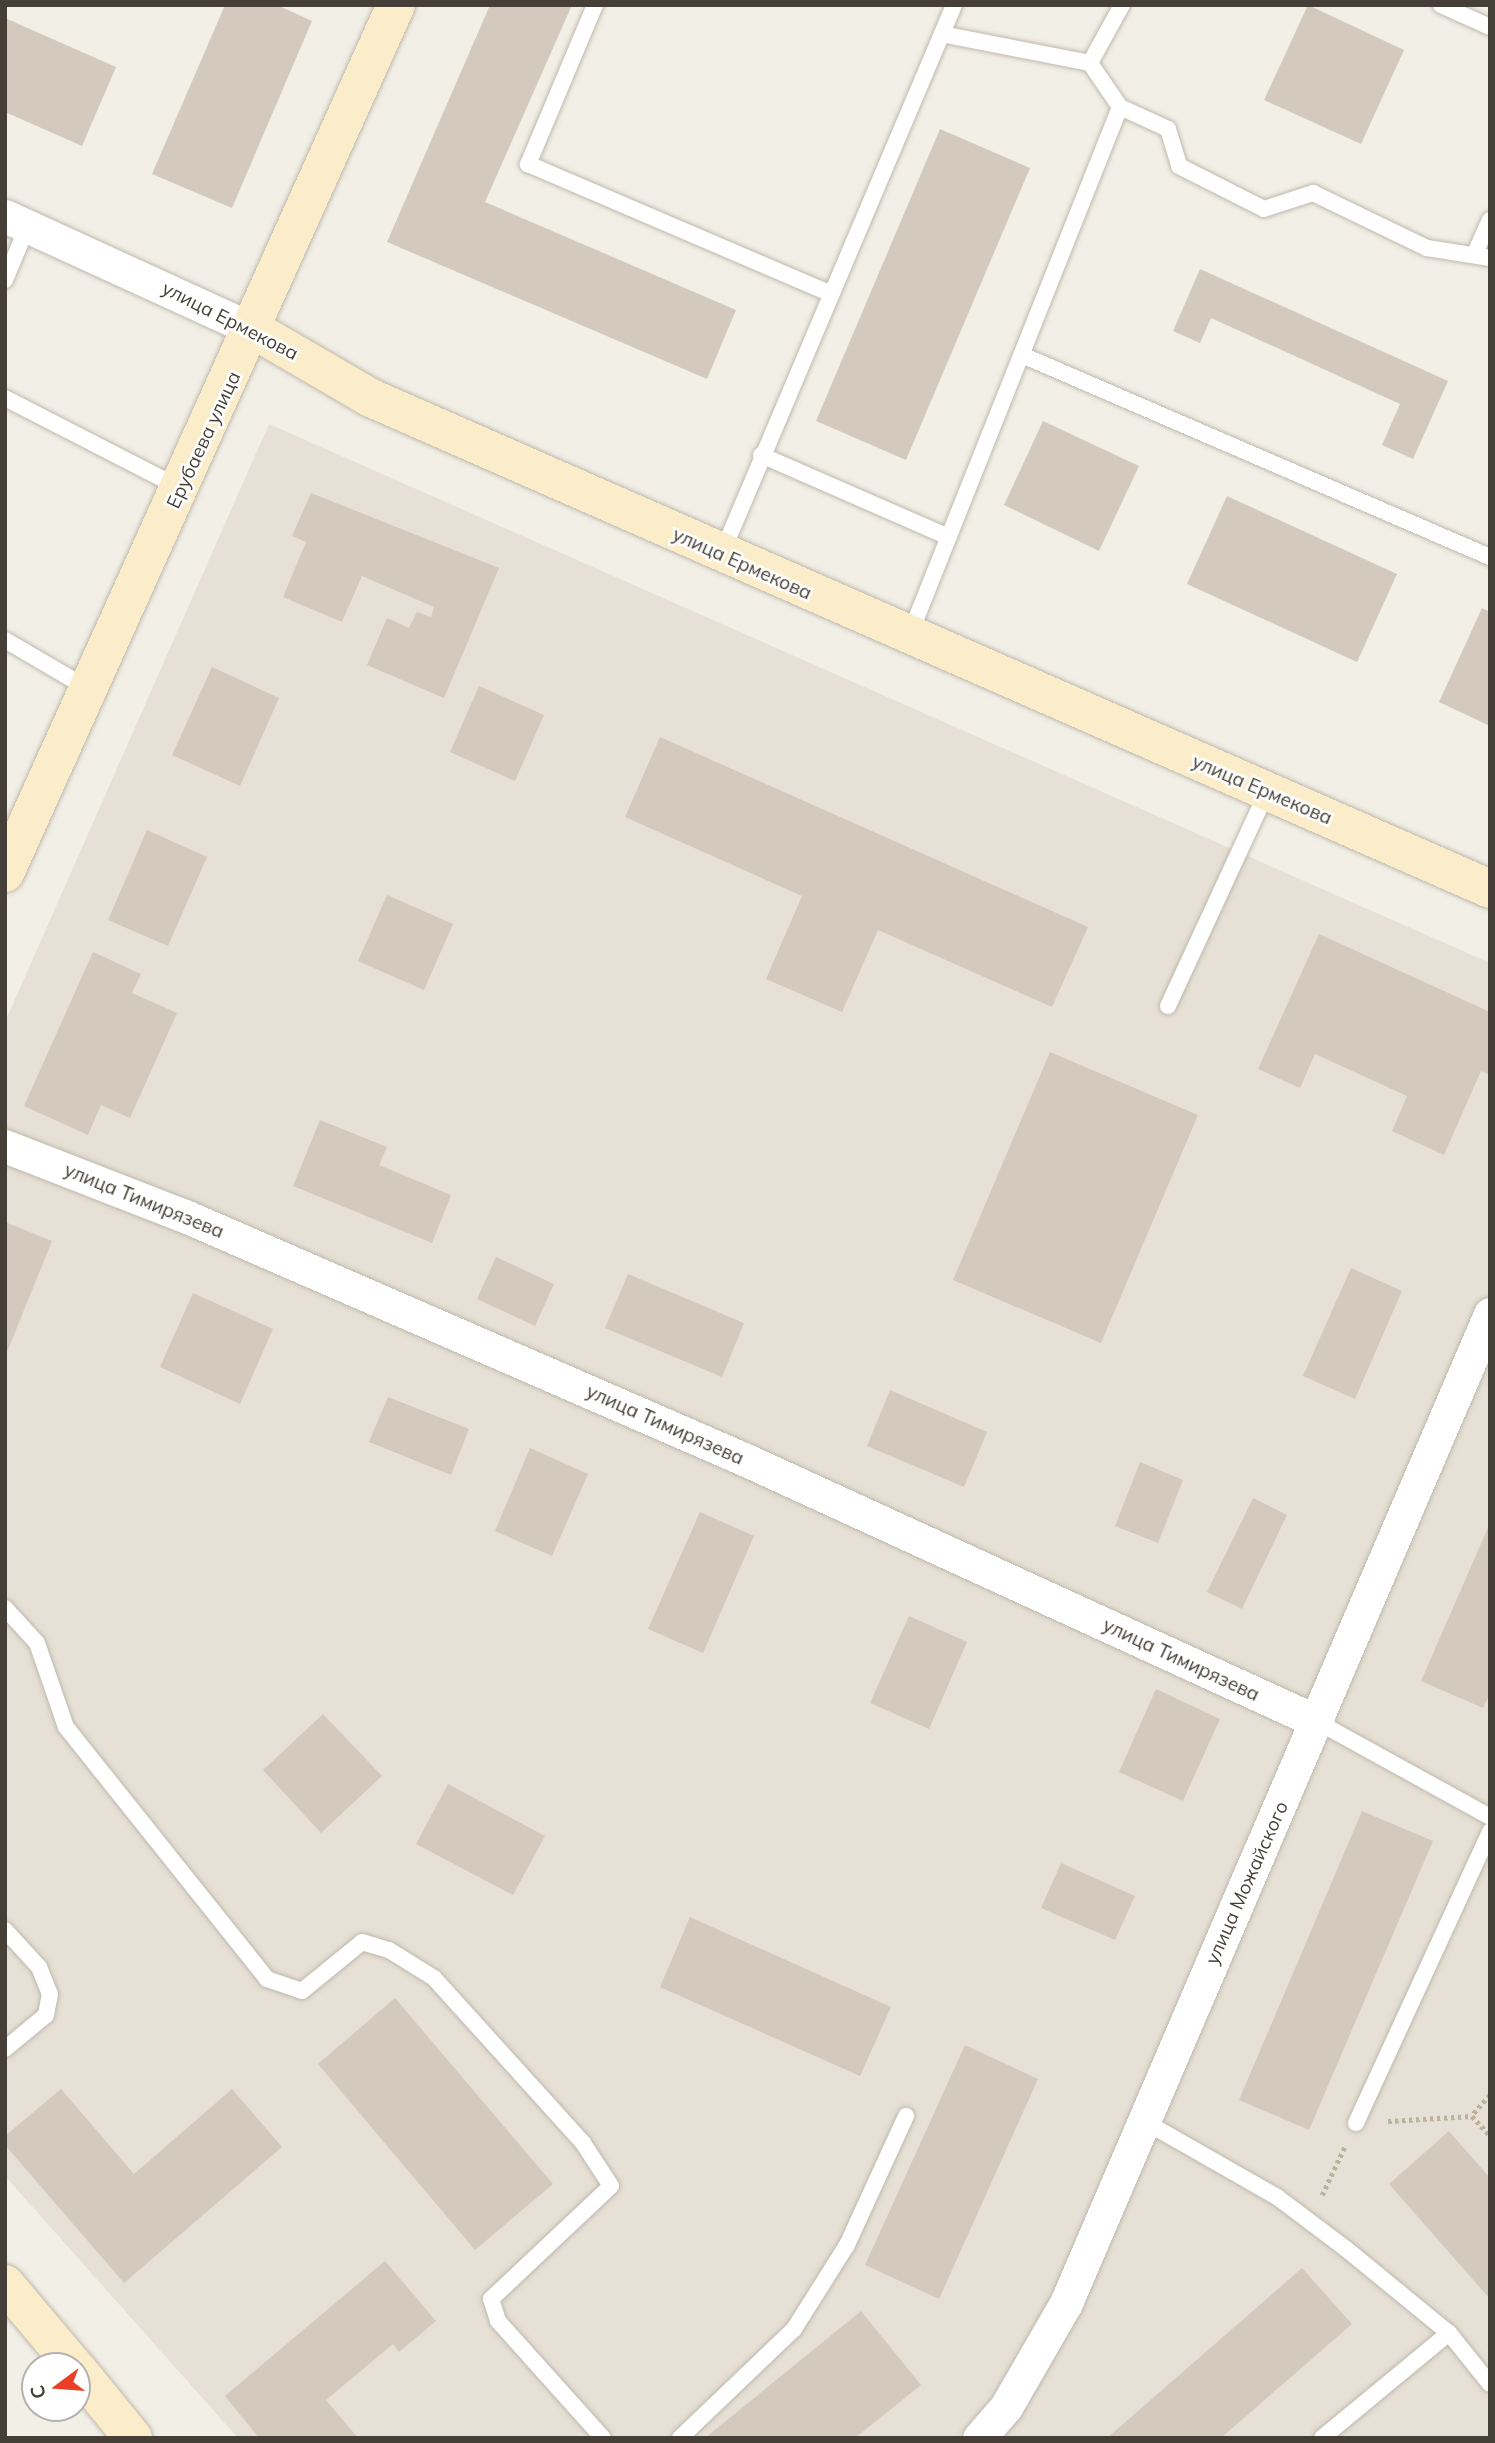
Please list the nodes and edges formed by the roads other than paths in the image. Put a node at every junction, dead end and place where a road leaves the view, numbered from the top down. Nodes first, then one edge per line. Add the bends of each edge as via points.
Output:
1 (396, 5) edge
2 (595, 5) edge
3 (954, 5) edge
4 (1122, 5) edge
5 (1441, 5) edge
6 (1490, 27) edge
7 (946, 35) junction
8 (1090, 63) junction
9 (1120, 107) junction
10 (1490, 220) edge
11 (16, 221) edge
12 (1483, 255) edge
13 (5, 280) edge
14 (827, 292) junction
15 (254, 330) junction
16 (1021, 355) junction
17 (5, 398) edge
18 (761, 455) junction
19 (181, 489) junction
20 (949, 537) junction
21 (721, 555) junction
22 (1490, 556) edge
23 (908, 637) junction
24 (5, 640) edge
25 (89, 689) junction
26 (1267, 792) junction
27 (5, 873) edge
28 (1490, 890) edge
29 (1168, 1006) dead end
30 (5, 1146) edge
31 (1490, 1314) edge
32 (5, 1608) edge
33 (1318, 1722) junction
34 (1490, 1817) edge
35 (1490, 1831) edge
36 (5, 1930) edge
37 (5, 2049) edge
38 (906, 2116) dead end
39 (1142, 2120) junction
40 (1356, 2123) road end
41 (5, 2284) edge
42 (1449, 2333) junction
43 (62, 2352) edge
44 (1490, 2384) edge
45 (91, 2386) edge
46 (133, 2438) edge
47 (603, 2438) edge
48 (680, 2438) edge
49 (979, 2438) edge
50 (1322, 2438) edge

1 - 15 main road, Ерубаева улица
2 - 14 lane via 528,164
3 - 7 lane
4 - 8 lane
5 - 6 lane
7 - 8 lane
7 - 14 lane
8 - 9 lane
9 - 12 lane via 1168,129 1179,166 1264,209 1313,193 1427,248
9 - 16 lane
10 - 12 lane
11 - 13 lane
11 - 15 street, улица Ермекова
14 - 18 lane
15 - 19 main road, Ерубаева улица
15 - 21 main road, улица Ермекова via 370,398
16 - 20 lane
16 - 22 lane
17 - 19 lane
18 - 20 lane
18 - 21 lane
19 - 25 main road, Ерубаева улица
20 - 23 lane
21 - 23 main road, улица Ермекова
23 - 26 main road, улица Ермекова
24 - 25 lane
25 - 27 main road, Ерубаева улица
26 - 28 main road, улица Ермекова
26 - 29 lane
30 - 33 street, улица Тимирязева via 185,1216 746,1460
31 - 33 street, улица Можайского
32 - 47 lane via 37,1643 66,1727 267,1979 302,1992 362,1942 389,1950 434,1978 583,2143 611,2186 492,2299 498,2321
33 - 34 lane
33 - 39 street, улица Можайского
35 - 40 lane
36 - 37 lane via 39,1967 50,1994 46,2015
38 - 48 lane via 847,2245 794,2329
39 - 42 lane via 1310,2222
39 - 49 street, улица Можайского via 1066,2304 1006,2407
41 - 43 main road
42 - 44 lane
42 - 50 lane
45 - 46 main road

